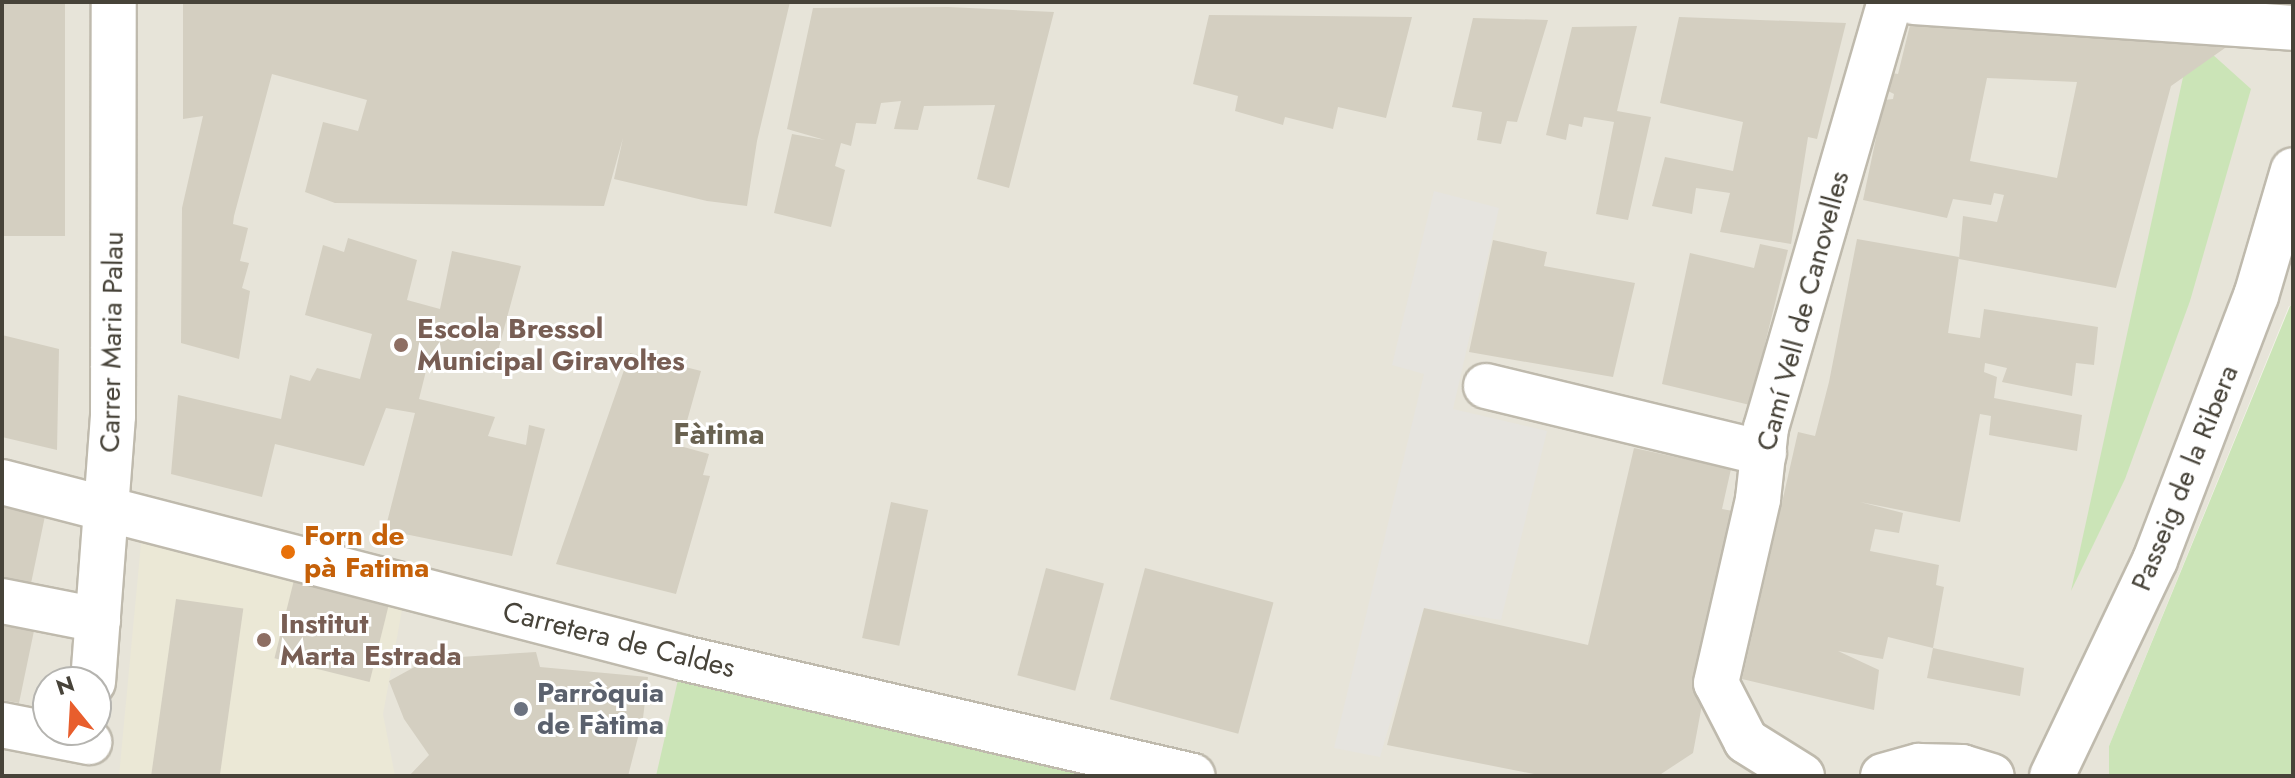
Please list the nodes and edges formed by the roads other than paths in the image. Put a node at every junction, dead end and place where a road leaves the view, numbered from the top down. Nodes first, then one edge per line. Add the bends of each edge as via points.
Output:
1 (114, 2) edge
2 (1890, 2) edge
3 (1914, 2) edge
4 (2293, 28) edge
5 (2293, 170) edge
6 (1486, 386) dead end
7 (1764, 453) junction
8 (2, 482) edge
9 (108, 506) junction
10 (2, 601) edge
11 (98, 620) junction
12 (94, 666) edge
13 (2, 725) edge
14 (89, 749) edge
15 (1193, 776) edge
16 (1802, 776) edge
17 (1883, 776) edge
18 (1992, 776) edge
19 (2052, 776) edge

1 - 9 street, Carrer Maria Palau
2 - 7 street, Camí Vell de Canovelles via 1805,285
3 - 4 street
5 - 19 street, Passeig de la Ribera via 2256,296 2155,560
6 - 7 street
7 - 16 street, Camí Vell de Canovelles via 1716,683 1746,741
8 - 9 street, Carretera de Caldes
9 - 11 street, Carrer Maria Palau
9 - 15 street, Carretera de Caldes via 683,658
10 - 11 street
11 - 12 street, Carrer Maria Palau
13 - 14 street
17 - 18 street via 1919,766 1962,767

